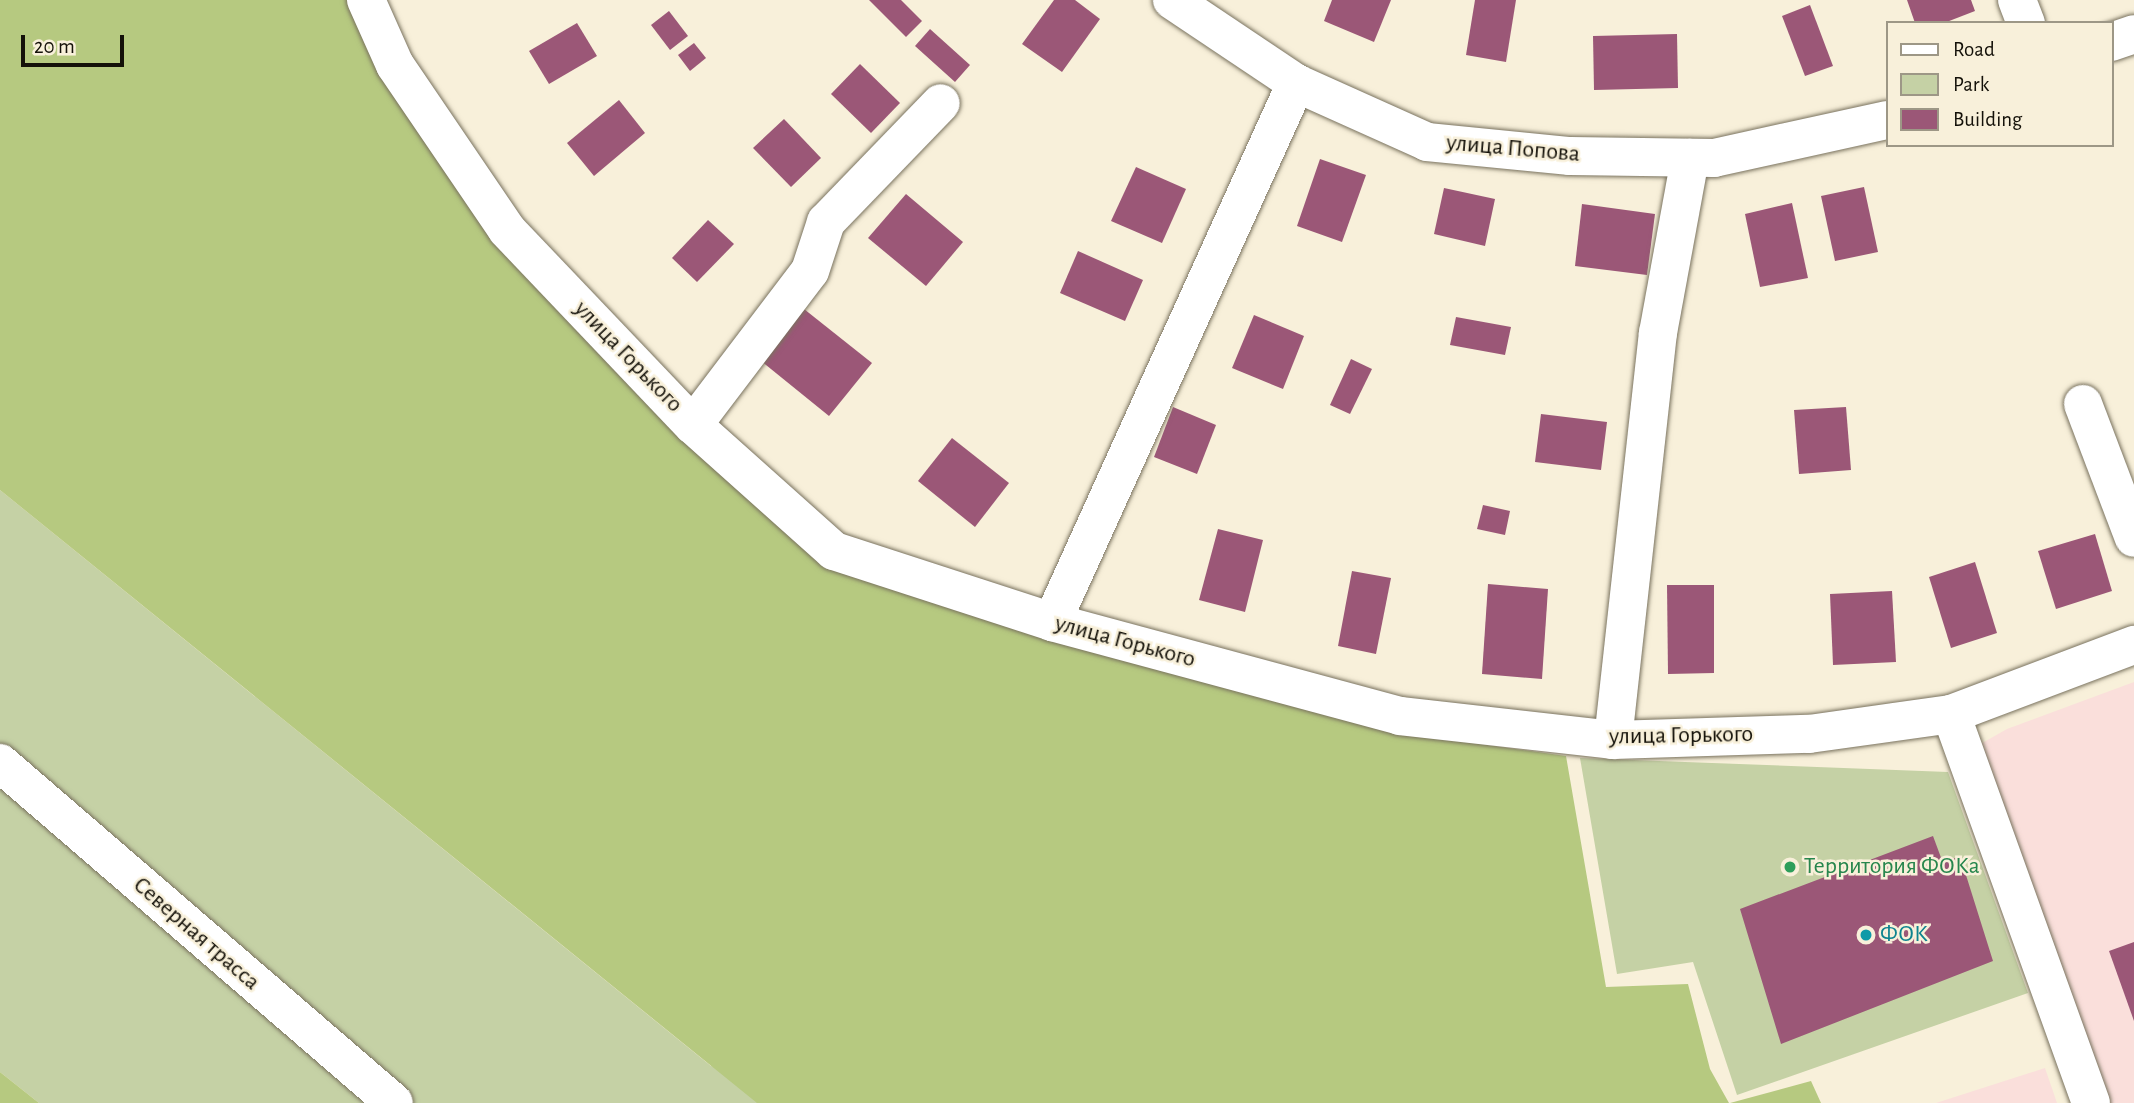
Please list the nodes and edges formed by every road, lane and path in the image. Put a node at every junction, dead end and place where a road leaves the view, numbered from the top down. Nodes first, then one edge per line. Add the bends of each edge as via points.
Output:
1 (366, 0) edge
2 (1172, 0) edge
3 (2017, 0) edge
4 (2025, 21) edge
5 (2134, 34) edge
6 (2113, 41) edge
7 (1296, 83) junction
8 (941, 103) dead end
9 (1885, 120) edge
10 (1690, 158) junction
11 (2083, 404) dead end
12 (693, 425) junction
13 (2134, 538) edge
14 (1052, 622) junction
15 (2134, 645) edge
16 (1951, 714) junction
17 (1614, 740) junction
18 (0, 764) edge
19 (394, 1103) edge
20 (2091, 1103) edge

1 - 12 street, улица Горького via 395,65 507,230
2 - 7 street, улица Попова
3 - 4 street
5 - 6 street
7 - 10 street, улица Попова via 1427,142 1570,156
7 - 14 street
8 - 12 street via 826,222 810,271
9 - 10 street, улица Попова via 1714,158
10 - 17 street via 1658,332
11 - 13 street
12 - 14 street, улица Горького via 834,551
14 - 17 street, улица Горького via 1399,716
15 - 16 street, улица Горького
16 - 17 street, улица Горького via 1809,734
16 - 20 street
18 - 19 street, Северная трасса

